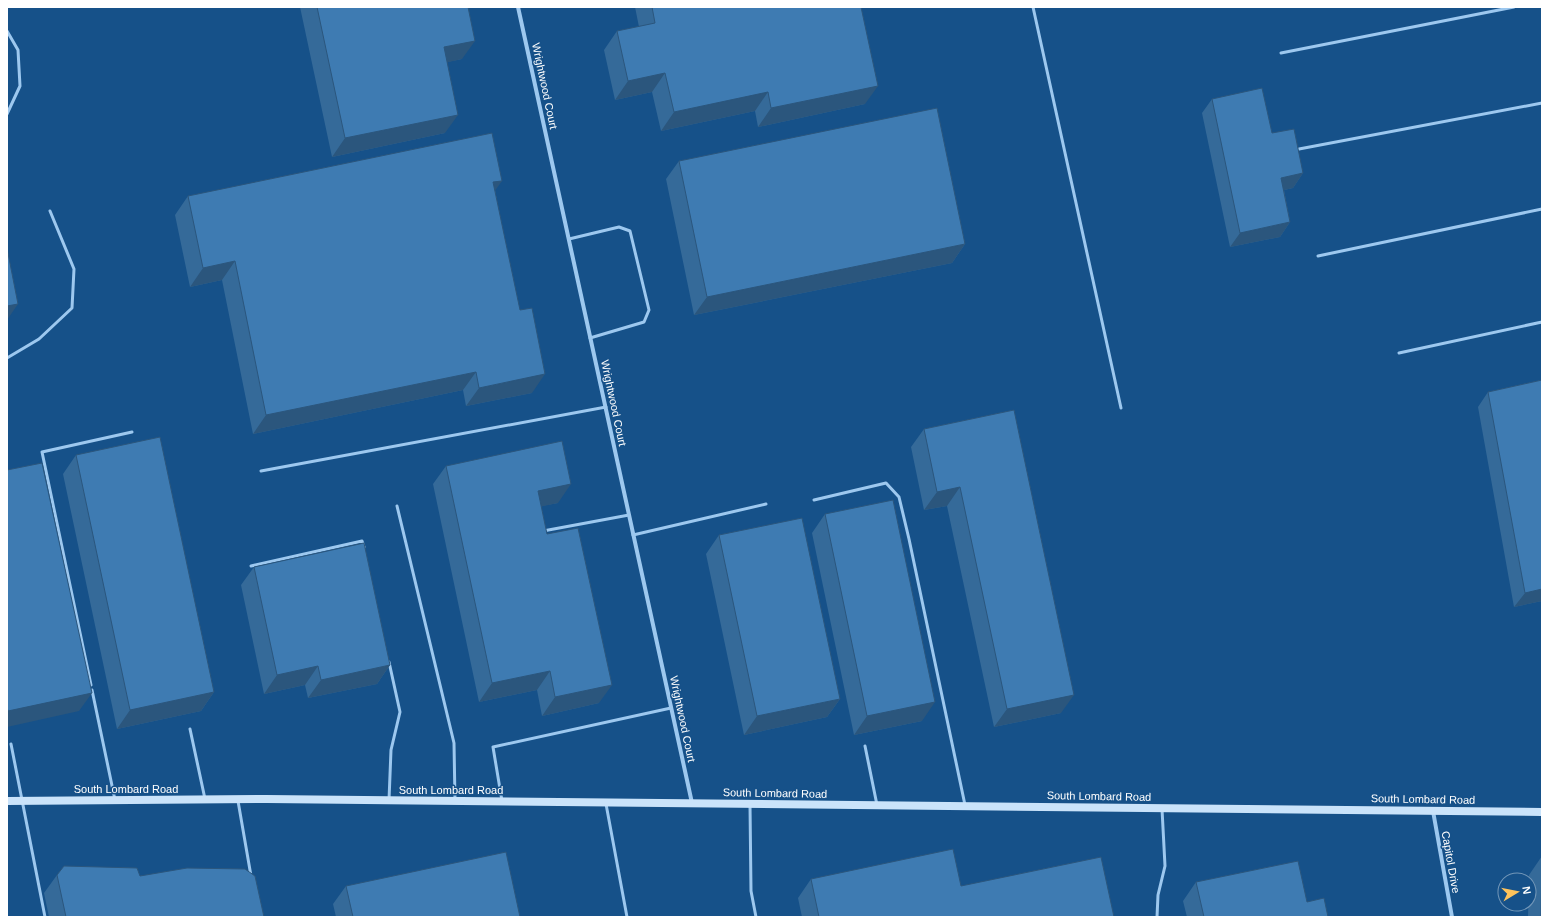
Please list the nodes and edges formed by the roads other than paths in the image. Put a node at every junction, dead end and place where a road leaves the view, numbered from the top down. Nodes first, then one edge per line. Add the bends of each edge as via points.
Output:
1 (518, 7) edge
2 (1033, 7) edge
3 (1514, 7) edge
4 (7, 31) edge
5 (1281, 53) dead end
6 (1542, 103) edge
7 (7, 114) edge
8 (1299, 149) edge
9 (1542, 209) edge
10 (50, 211) dead end
11 (569, 239) junction
12 (1318, 256) dead end
13 (1542, 322) edge
14 (590, 338) junction
15 (1399, 353) dead end
16 (7, 358) edge
17 (606, 407) junction
18 (1121, 408) dead end
19 (132, 432) dead end
20 (261, 471) dead end
21 (814, 500) dead end
22 (766, 504) dead end
23 (397, 506) dead end
24 (629, 515) junction
25 (543, 531) edge
26 (633, 535) junction
27 (364, 549) edge
28 (251, 566) dead end
29 (388, 658) edge
30 (671, 708) junction
31 (190, 729) dead end
32 (11, 744) dead end
33 (865, 746) dead end
34 (205, 799) junction
35 (238, 799) junction
36 (115, 800) junction
37 (389, 800) junction
38 (7, 801) edge
39 (21, 801) junction
40 (455, 801) junction
41 (502, 801) junction
42 (606, 802) junction
43 (692, 803) junction
44 (750, 803) junction
45 (877, 805) junction
46 (965, 805) junction
47 (1162, 808) junction
48 (1433, 810) junction
49 (1542, 812) edge
50 (252, 878) edge
51 (45, 917) edge
52 (627, 917) edge
53 (756, 917) edge
54 (1157, 917) edge
55 (1452, 917) edge

1 - 11 street, Wrightwood Court
2 - 18 lane
3 - 5 lane
4 - 7 lane via 18,50 20,86
6 - 8 lane
9 - 12 lane
10 - 16 lane via 74,269 72,308 39,339
11 - 14 street, Wrightwood Court
11 - 14 lane via 619,227 630,230 648,310 644,322
13 - 15 lane
14 - 17 street, Wrightwood Court
17 - 20 lane
17 - 24 street, Wrightwood Court
19 - 36 lane via 42,452
21 - 46 lane via 886,483 899,497
22 - 26 lane
23 - 40 lane via 454,744
24 - 25 lane
24 - 26 street, Wrightwood Court
26 - 30 street, Wrightwood Court
27 - 28 lane via 362,541
29 - 37 lane via 400,712 391,750
30 - 41 lane via 493,747
30 - 43 street, Wrightwood Court
31 - 34 lane
32 - 39 lane
33 - 45 lane
34 - 35 street, South Lombard Road
34 - 36 street, South Lombard Road
35 - 37 street, South Lombard Road
35 - 50 lane
36 - 39 street, South Lombard Road
37 - 40 street, South Lombard Road
38 - 39 street, South Lombard Road
39 - 51 lane
40 - 41 street, South Lombard Road
41 - 42 street, South Lombard Road
42 - 43 street, South Lombard Road
42 - 52 lane
43 - 44 street, South Lombard Road
44 - 45 street, South Lombard Road
44 - 53 lane via 751,891
45 - 46 street, South Lombard Road
46 - 47 street, South Lombard Road
47 - 48 street, South Lombard Road
47 - 54 lane via 1165,866 1158,894
48 - 49 street, South Lombard Road
48 - 55 street, Capitol Drive

